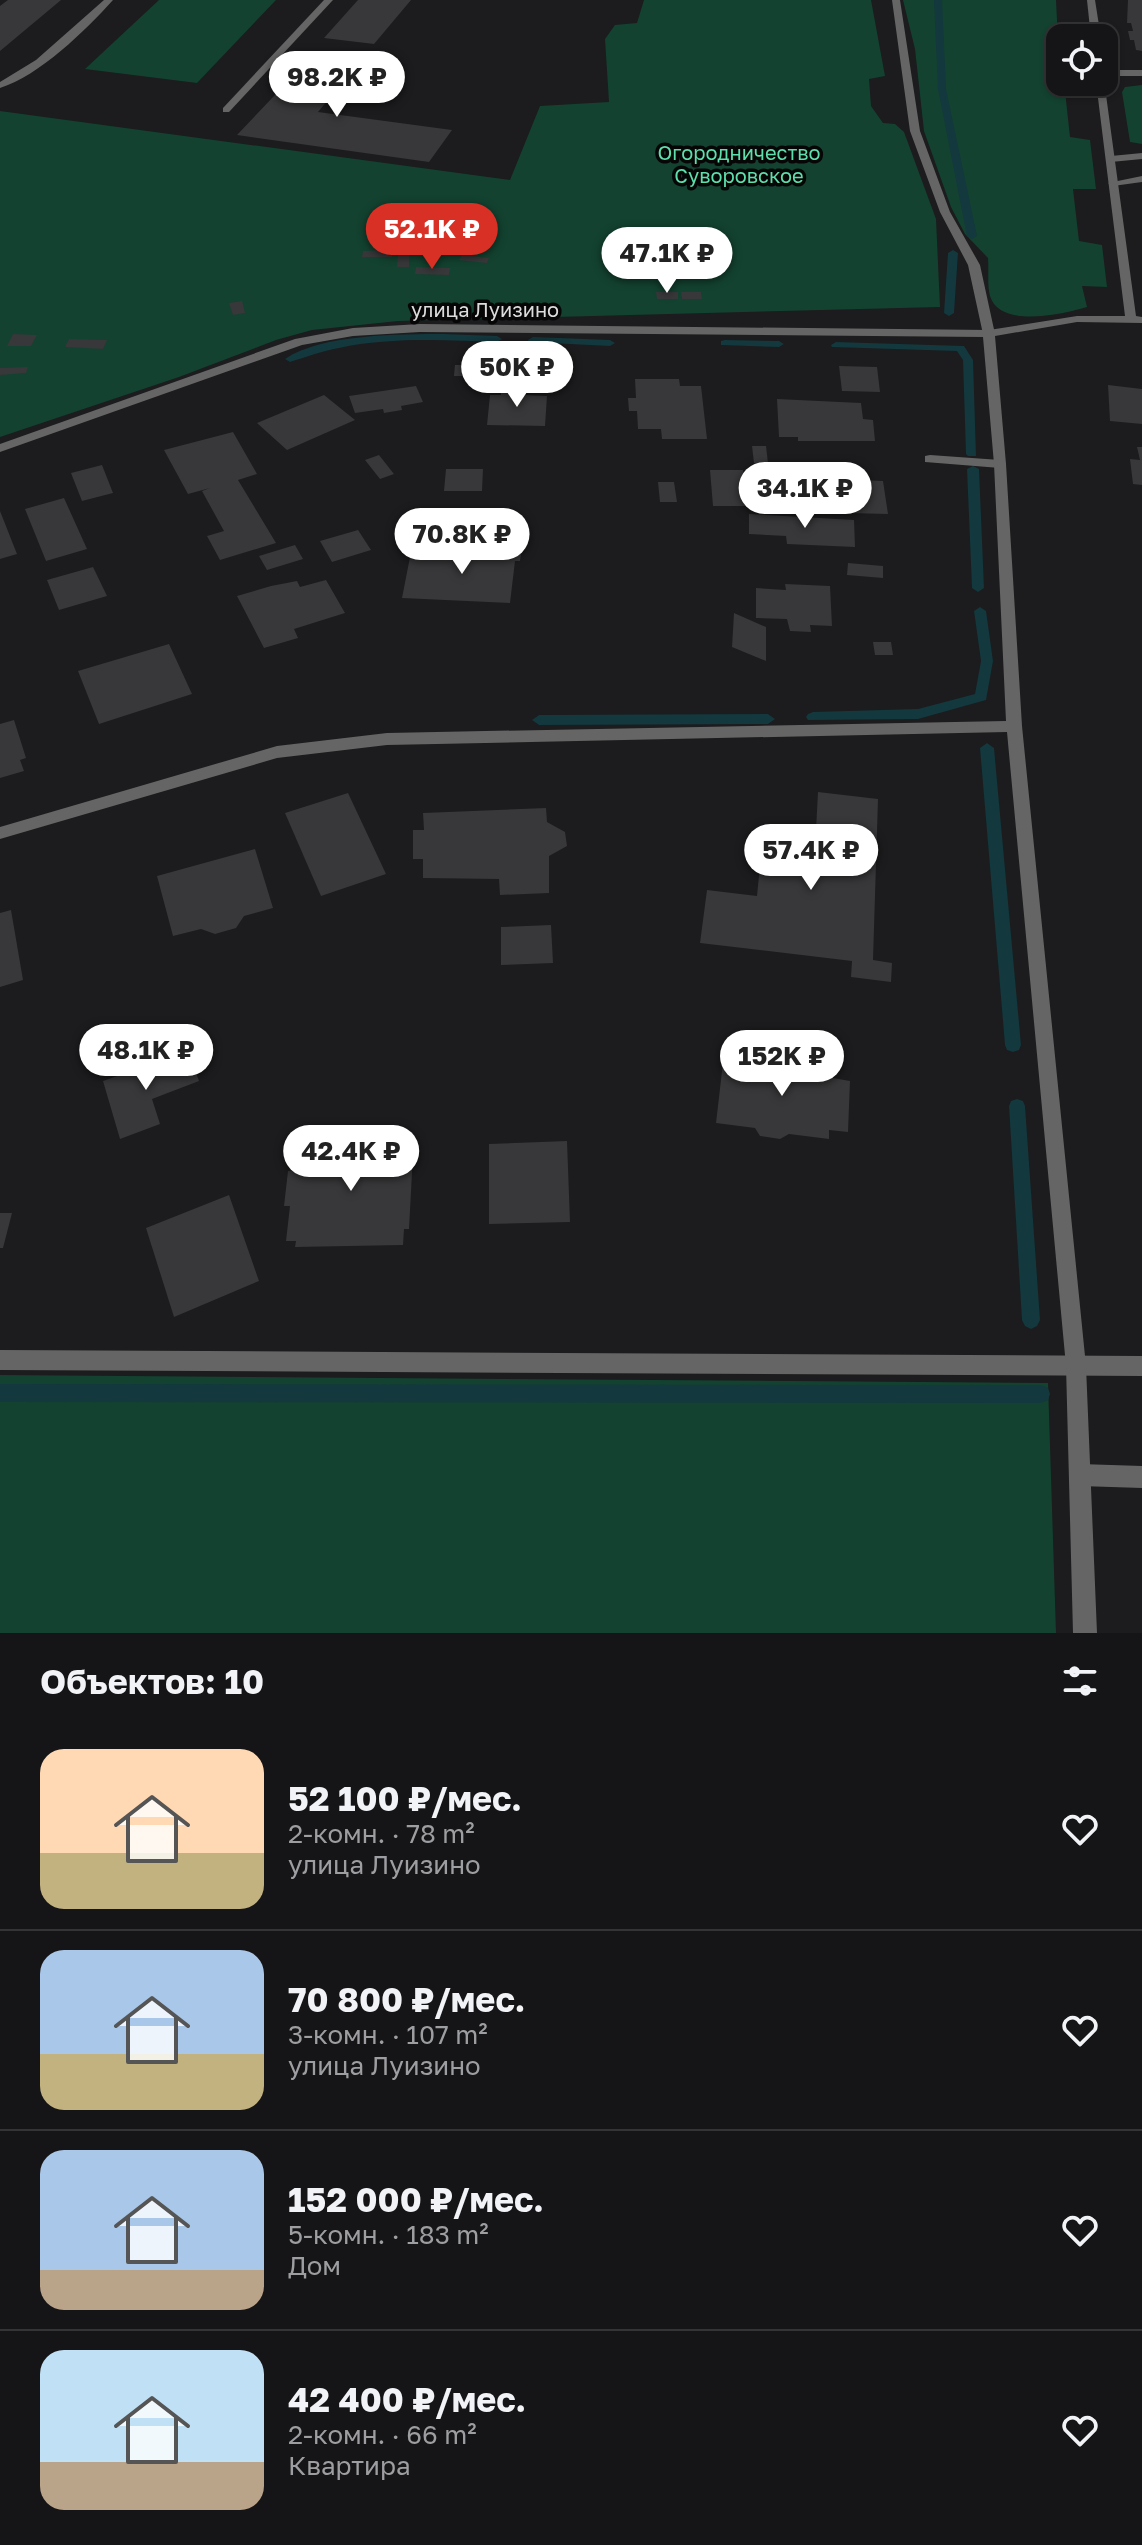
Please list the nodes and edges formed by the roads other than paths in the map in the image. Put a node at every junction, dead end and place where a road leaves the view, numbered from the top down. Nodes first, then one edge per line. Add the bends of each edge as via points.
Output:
1 (109, 0) edge
2 (329, 0) edge
3 (896, 0) edge
4 (1091, 0) edge
5 (1094, 24) edge
6 (1118, 73) edge
7 (1142, 73) edge
8 (0, 85) edge
9 (1103, 96) edge
10 (226, 110) dead end
11 (1142, 156) edge
12 (1111, 159) junction
13 (1142, 179) edge
14 (1113, 183) junction
15 (1137, 320) edge
16 (989, 334) junction
17 (0, 448) edge
18 (930, 459) dead end
19 (1000, 464) junction
20 (1014, 726) junction
21 (0, 833) edge
22 (0, 1360) edge
23 (1076, 1366) junction
24 (1142, 1366) edge
25 (1080, 1475) junction
26 (1142, 1477) edge
27 (1085, 1633) edge

1 - 8 street via 42,59
2 - 10 street
3 - 16 street via 915,131 945,212 974,265
4 - 5 street
6 - 7 street
9 - 12 street
11 - 12 street
12 - 14 street
13 - 14 street
14 - 15 street
15 - 16 street, улица Луизино via 1077,319
16 - 17 street, улица Луизино via 420,328 353,332 299,342
16 - 19 street
18 - 19 street
19 - 20 street
20 - 21 street via 387,739 277,752
20 - 23 street
22 - 23 street
23 - 24 street
23 - 25 street
25 - 26 street
25 - 27 street

